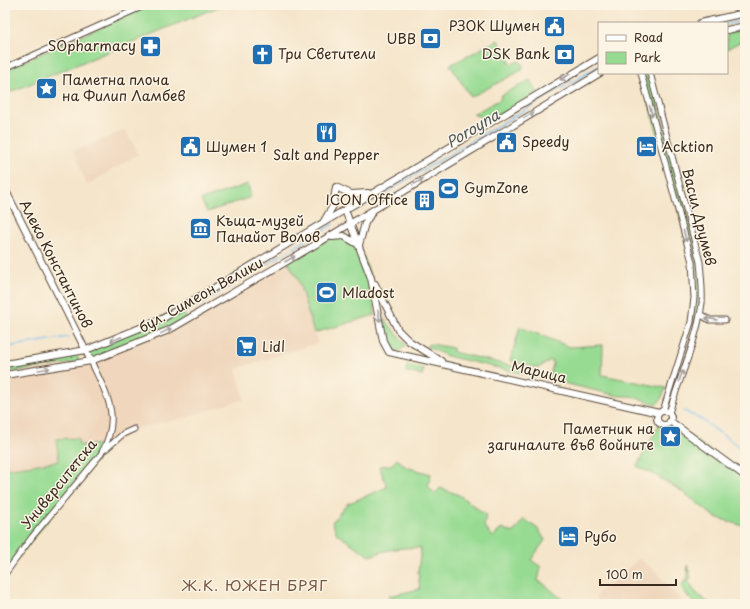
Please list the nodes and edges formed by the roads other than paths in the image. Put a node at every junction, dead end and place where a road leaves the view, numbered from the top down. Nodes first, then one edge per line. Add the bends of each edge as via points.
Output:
1 (146, 5) edge
2 (745, 13) edge
3 (704, 22) edge
4 (745, 26) edge
5 (728, 30) edge
6 (598, 59) edge
7 (5, 68) edge
8 (598, 74) edge
9 (641, 74) edge
10 (650, 74) edge
11 (5, 188) edge
12 (373, 192) junction
13 (375, 208) junction
14 (345, 210) junction
15 (350, 223) junction
16 (322, 224) junction
17 (325, 239) junction
18 (359, 245) junction
19 (371, 278) junction
20 (700, 314) junction
21 (725, 320) dead end
22 (86, 350) junction
23 (91, 361) junction
24 (5, 364) edge
25 (447, 364) junction
26 (5, 375) edge
27 (660, 413) junction
28 (669, 413) junction
29 (670, 421) junction
30 (134, 429) dead end
31 (101, 454) junction
32 (745, 476) edge
33 (5, 574) edge

1 - 7 street
2 - 3 main road
4 - 5 main road
6 -> 12 main road, бул. Симеон Велики
13 -> 8 main road, бул. Симеон Велики
9 -> 27 street, Васил Друмев via 692,262 694,298 691,322
10 - 20 street, Васил Друмев via 700,262
11 - 22 main road, Алеко Константинов
12 - 14 main road, бул. Симеон Велики
12 - 16 main road via 351,194 336,187 334,206
13 - 15 main road, бул. Симеон Велики
13 - 18 main road via 365,223
14 - 15 main road
14 - 16 main road, бул. Симеон Велики
15 - 17 main road, бул. Симеон Велики
15 - 18 main road
16 -> 22 main road, бул. Симеон Велики via 162,319
17 - 18 main road via 340,235
23 -> 17 main road, бул. Симеон Велики via 169,330
18 - 19 main road
19 - 25 main road, Марица via 395,326 409,341
19 -> 25 main road, Марица via 385,347 389,352
21 -> 20 street via 709,320
28 -> 20 street, Васил Друмев
22 - 23 main road, Алеко Константинов
22 - 24 main road, бул. Симеон Велики
26 -> 23 main road, бул. Симеон Велики
23 - 31 street, Университетска via 110,404 112,425 108,442
25 - 27 main road, Марица
27 - 28 main road
27 - 29 main road via 658,420 662,424
28 - 29 main road
29 - 32 main road
30 - 31 street via 123,434
31 - 33 street, Университетска via 32,537

